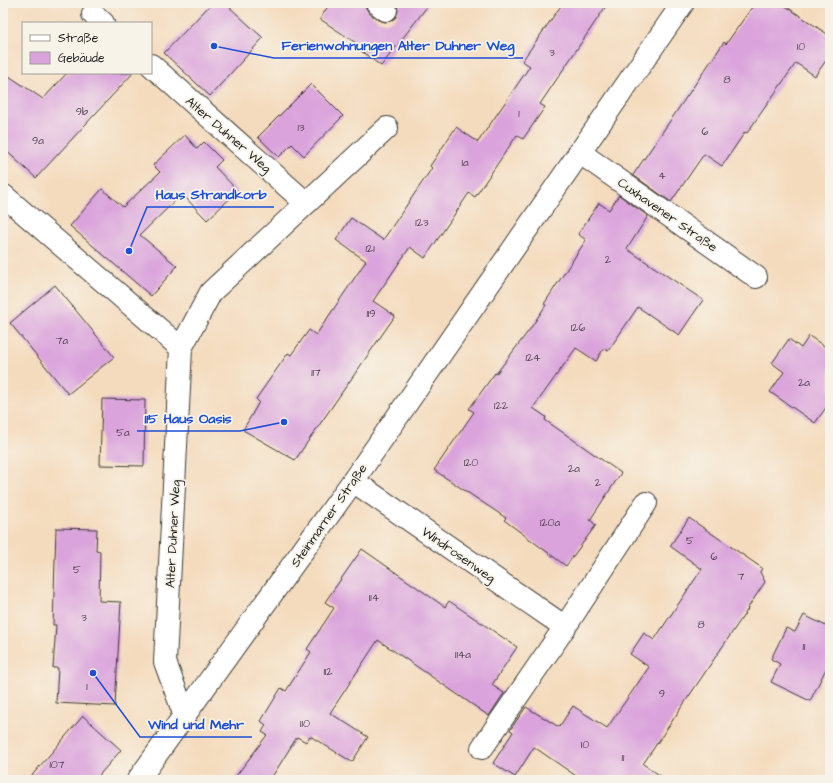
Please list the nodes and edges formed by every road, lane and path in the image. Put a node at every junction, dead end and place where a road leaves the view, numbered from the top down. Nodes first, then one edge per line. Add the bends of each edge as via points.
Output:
1 (683, 3) edge
2 (152, 66) edge
3 (387, 128) dead end
4 (579, 152) junction
5 (3, 195) edge
6 (306, 203) junction
7 (756, 277) dead end
8 (181, 348) junction
9 (353, 481) junction
10 (646, 503) dead end
11 (565, 627) junction
12 (185, 716) junction
13 (482, 748) dead end
14 (138, 780) edge

1 - 4 street
2 - 6 street, Alter Duhner Weg
3 - 6 street, Alter Duhner Weg
4 - 7 street, Cuxhavener Straße
4 - 9 street, Steinmarner Straße
5 - 8 street
6 - 8 street, Alter Duhner Weg via 211,292
8 - 12 street, Alter Duhner Weg via 165,662
9 - 11 street, Windrosenweg
9 - 12 street, Steinmarner Straße
10 - 11 street
11 - 13 street
12 - 14 street, Steinmarner Straße

